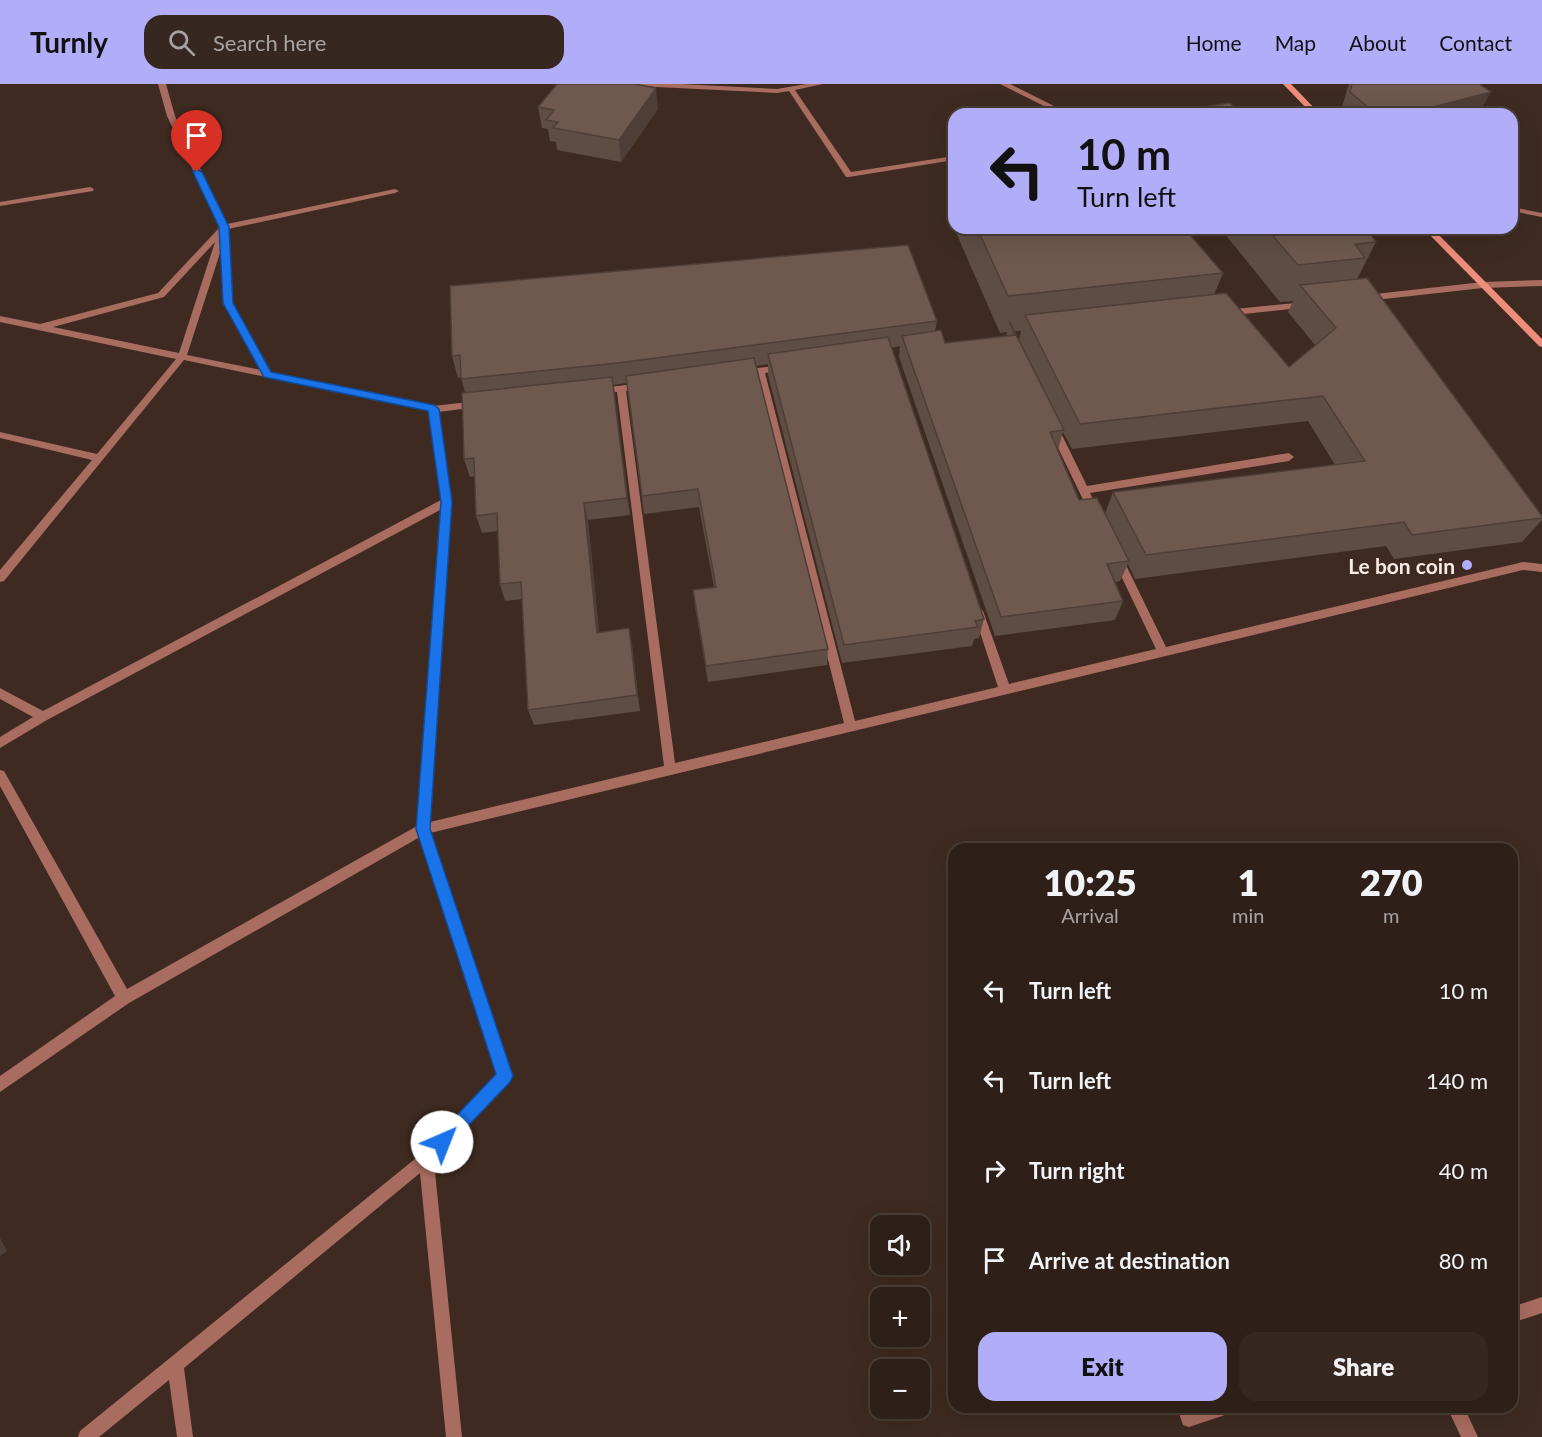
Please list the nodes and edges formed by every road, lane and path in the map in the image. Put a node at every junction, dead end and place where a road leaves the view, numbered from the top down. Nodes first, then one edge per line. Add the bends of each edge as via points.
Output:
1 (162, 84) edge
2 (636, 84) edge
3 (819, 84) edge
4 (1004, 84) edge
5 (1287, 84) edge
6 (791, 89) junction
7 (1310, 107) joint
8 (1054, 108) edge
9 (1302, 108) edge
10 (948, 159) edge
11 (90, 189) dead end
12 (395, 191) dead end
13 (0, 204) edge
14 (1518, 210) edge
15 (1542, 214) edge
16 (224, 227) junction
17 (1433, 234) edge
18 (1542, 283) edge
19 (1483, 285) junction
20 (1352, 300) edge
21 (1317, 303) edge
22 (1210, 315) edge
23 (0, 320) edge
24 (37, 328) junction
25 (1542, 344) edge
26 (182, 357) junction
27 (796, 366) edge
28 (760, 371) junction
29 (737, 374) edge
30 (268, 375) junction
31 (656, 384) edge
32 (621, 389) junction
33 (586, 393) edge
34 (492, 402) edge
35 (434, 409) junction
36 (1049, 419) edge
37 (0, 435) edge
38 (1289, 457) dead end
39 (99, 458) junction
40 (1084, 490) junction
41 (447, 502) junction
42 (1099, 520) edge
43 (1114, 551) edge
44 (1542, 568) edge
45 (0, 578) edge
46 (974, 600) edge
47 (1164, 652) junction
48 (1005, 690) junction
49 (0, 693) edge
50 (44, 717) junction
51 (851, 726) junction
52 (0, 742) edge
53 (670, 770) junction
54 (0, 775) edge
55 (423, 829) junction
56 (124, 998) junction
57 (0, 1085) edge
58 (426, 1159) junction
59 (1542, 1305) edge
60 (1518, 1313) edge
61 (175, 1364) junction
62 (1187, 1413) edge
63 (1207, 1413) edge
64 (1458, 1413) edge
65 (86, 1437) edge
66 (185, 1437) edge
67 (454, 1437) edge
68 (1470, 1437) edge

1 - 16 street via 171,116
2 - 6 street
3 - 6 street
4 - 8 street
5 - 7 main road
6 - 10 street via 849,175
7 - 9 street
11 - 13 street
12 - 16 street
14 - 15 street
16 - 24 street via 161,295
16 - 26 street
16 - 30 street via 228,303
17 - 19 main road
18 - 19 street
19 - 20 street
19 - 25 main road
21 - 22 street
23 - 24 street
24 - 26 street
26 - 30 street
26 - 39 street
27 - 28 street
28 - 29 street
28 - 51 street
30 - 35 street
31 - 32 street
32 - 33 street
32 - 53 street
34 - 35 street
35 - 41 street
36 - 40 street
37 - 39 street
38 - 40 street
39 - 45 street
40 - 42 street
41 - 50 street
41 - 55 street
43 - 47 street
44 - 47 street via 1523,566
46 - 48 street
47 - 48 street
48 - 51 street
49 - 50 street
50 - 52 street
51 - 53 street
53 - 55 street
54 - 56 street
55 - 56 street
55 - 58 street via 505,1076
56 - 57 street
58 - 61 street
58 - 67 street
59 - 60 street
61 - 65 street
61 - 66 street
62 - 63 street via 1189,1419
64 - 68 street

